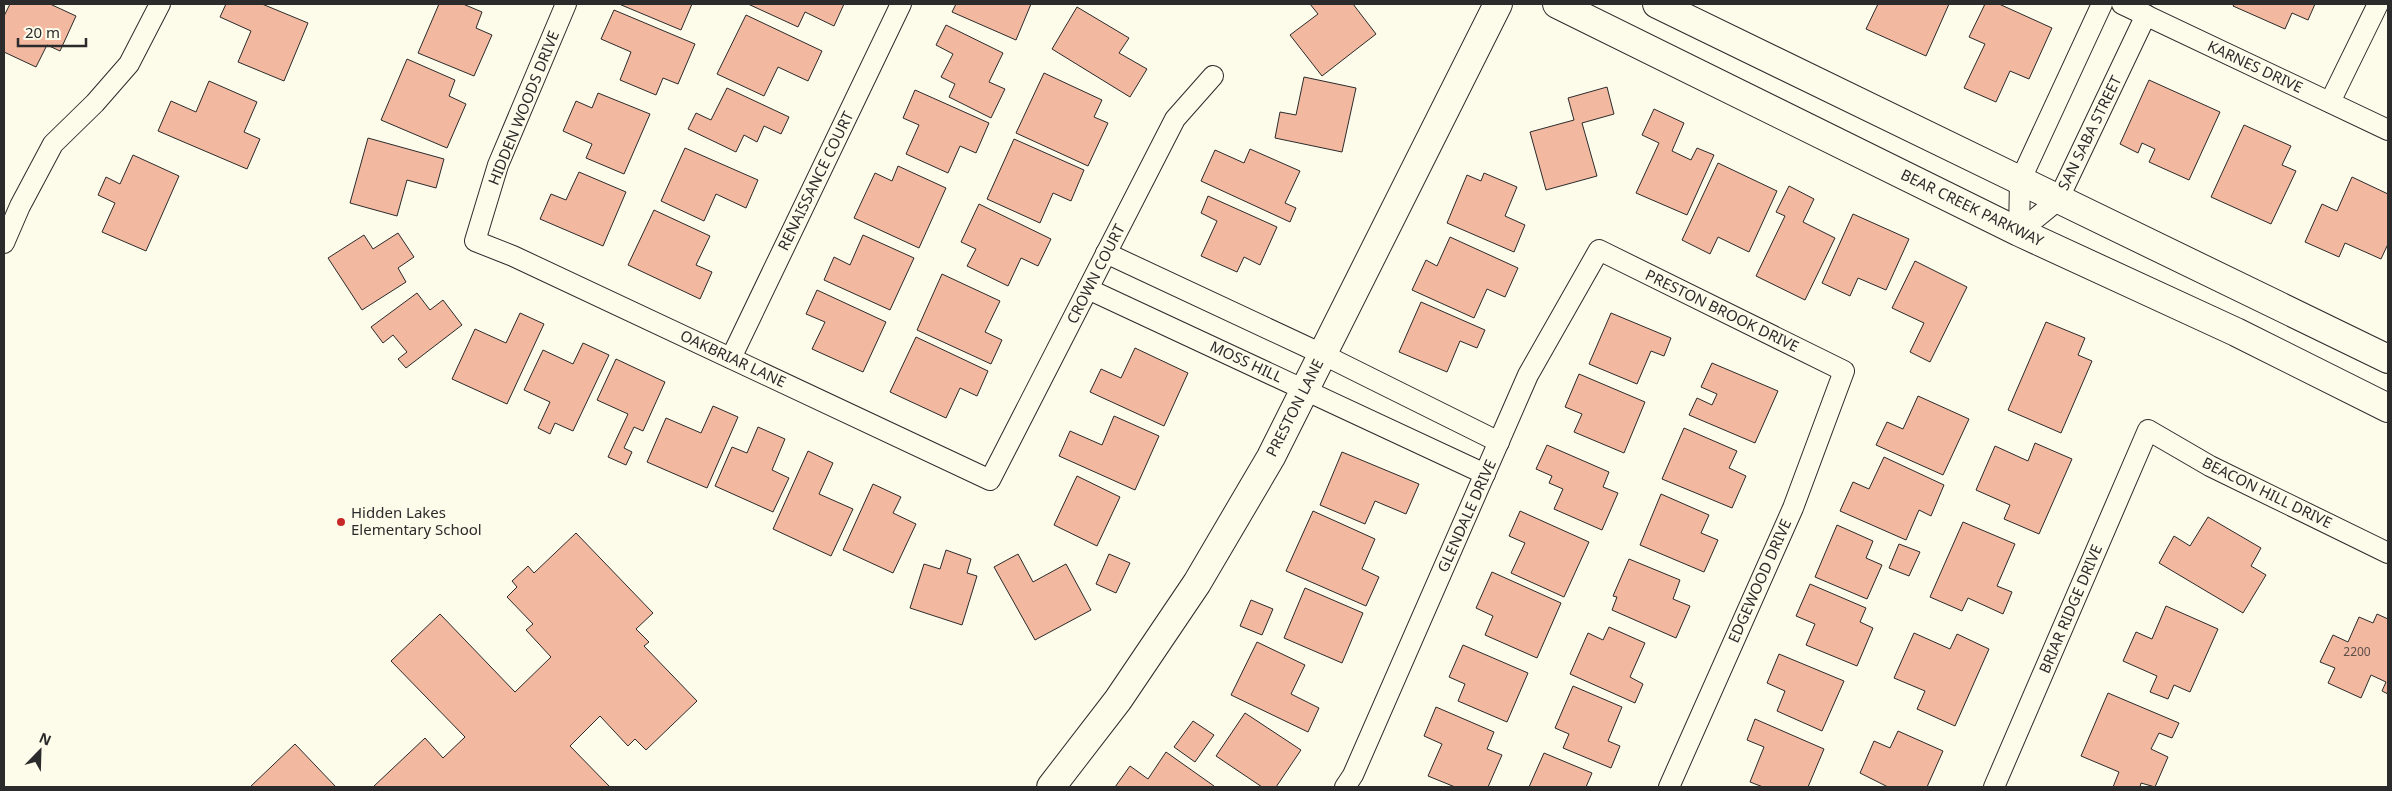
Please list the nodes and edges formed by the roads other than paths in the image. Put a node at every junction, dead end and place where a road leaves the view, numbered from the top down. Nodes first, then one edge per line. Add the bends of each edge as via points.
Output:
1 (160, 4) edge
2 (566, 4) edge
3 (901, 4) edge
4 (1498, 4) edge
5 (1557, 4) edge
6 (1657, 4) edge
7 (2102, 4) edge
8 (2122, 4) edge
9 (2378, 4) edge
10 (2146, 16) junction
11 (1213, 76) dead end
12 (2330, 102) junction
13 (2388, 130) edge
14 (2020, 181) junction
15 (2058, 200) junction
16 (2019, 232) junction
17 (475, 241) joint
18 (4, 243) edge
19 (1599, 250) joint
20 (1106, 253) junction
21 (1088, 289) junction
22 (1322, 354) junction
23 (732, 358) junction
24 (2388, 359) edge
25 (1844, 371) joint
26 (1305, 390) junction
27 (2388, 408) edge
28 (2148, 430) joint
29 (1499, 442) junction
30 (1485, 474) junction
31 (990, 480) joint
32 (2388, 554) edge
33 (1050, 787) edge
34 (1345, 787) edge
35 (1669, 787) edge
36 (1994, 787) edge

1 - 18 street via 129,64 52,144
2 - 17 street, HIDDEN WOODS DRIVE via 498,164
3 - 23 street, RENAISSANCE COURT
4 - 22 main road, PRESTON LANE
5 - 16 main road, BEAR CREEK PARKWAY
6 - 14 main road
7 - 14 street
8 - 10 street, KARNES DRIVE
9 - 12 street
10 - 12 street, KARNES DRIVE
10 - 15 street, SAN SABA STREET
11 - 20 street, CROWN COURT via 1175,119
12 - 13 street, KARNES DRIVE
14 - 15 main road
14 - 16 street
15 - 16 street, SAN SABA STREET
15 - 24 main road
16 - 27 main road, BEAR CREEK PARKWAY via 2236,332
17 - 23 street, OAKBRIAR LANE
19 - 25 street, PRESTON BROOK DRIVE
19 - 29 street, GLENDALE DRIVE via 1528,375
20 - 21 street, CROWN COURT
20 - 22 street
21 - 26 street, MOSS HILL
21 - 31 street, CROWN COURT
22 - 26 main road, PRESTON LANE
22 - 29 street
23 - 31 street, OAKBRIAR LANE
25 - 35 street, EDGEWOOD DRIVE via 1793,508
26 - 30 street, MOSS HILL
26 - 33 main road, PRESTON LANE via 1271,457 1197,583 1118,700
28 - 32 street, BEACON HILL DRIVE via 2210,466
28 - 36 street, BRIAR RIDGE DRIVE
29 - 30 street, GLENDALE DRIVE
30 - 34 street, GLENDALE DRIVE

